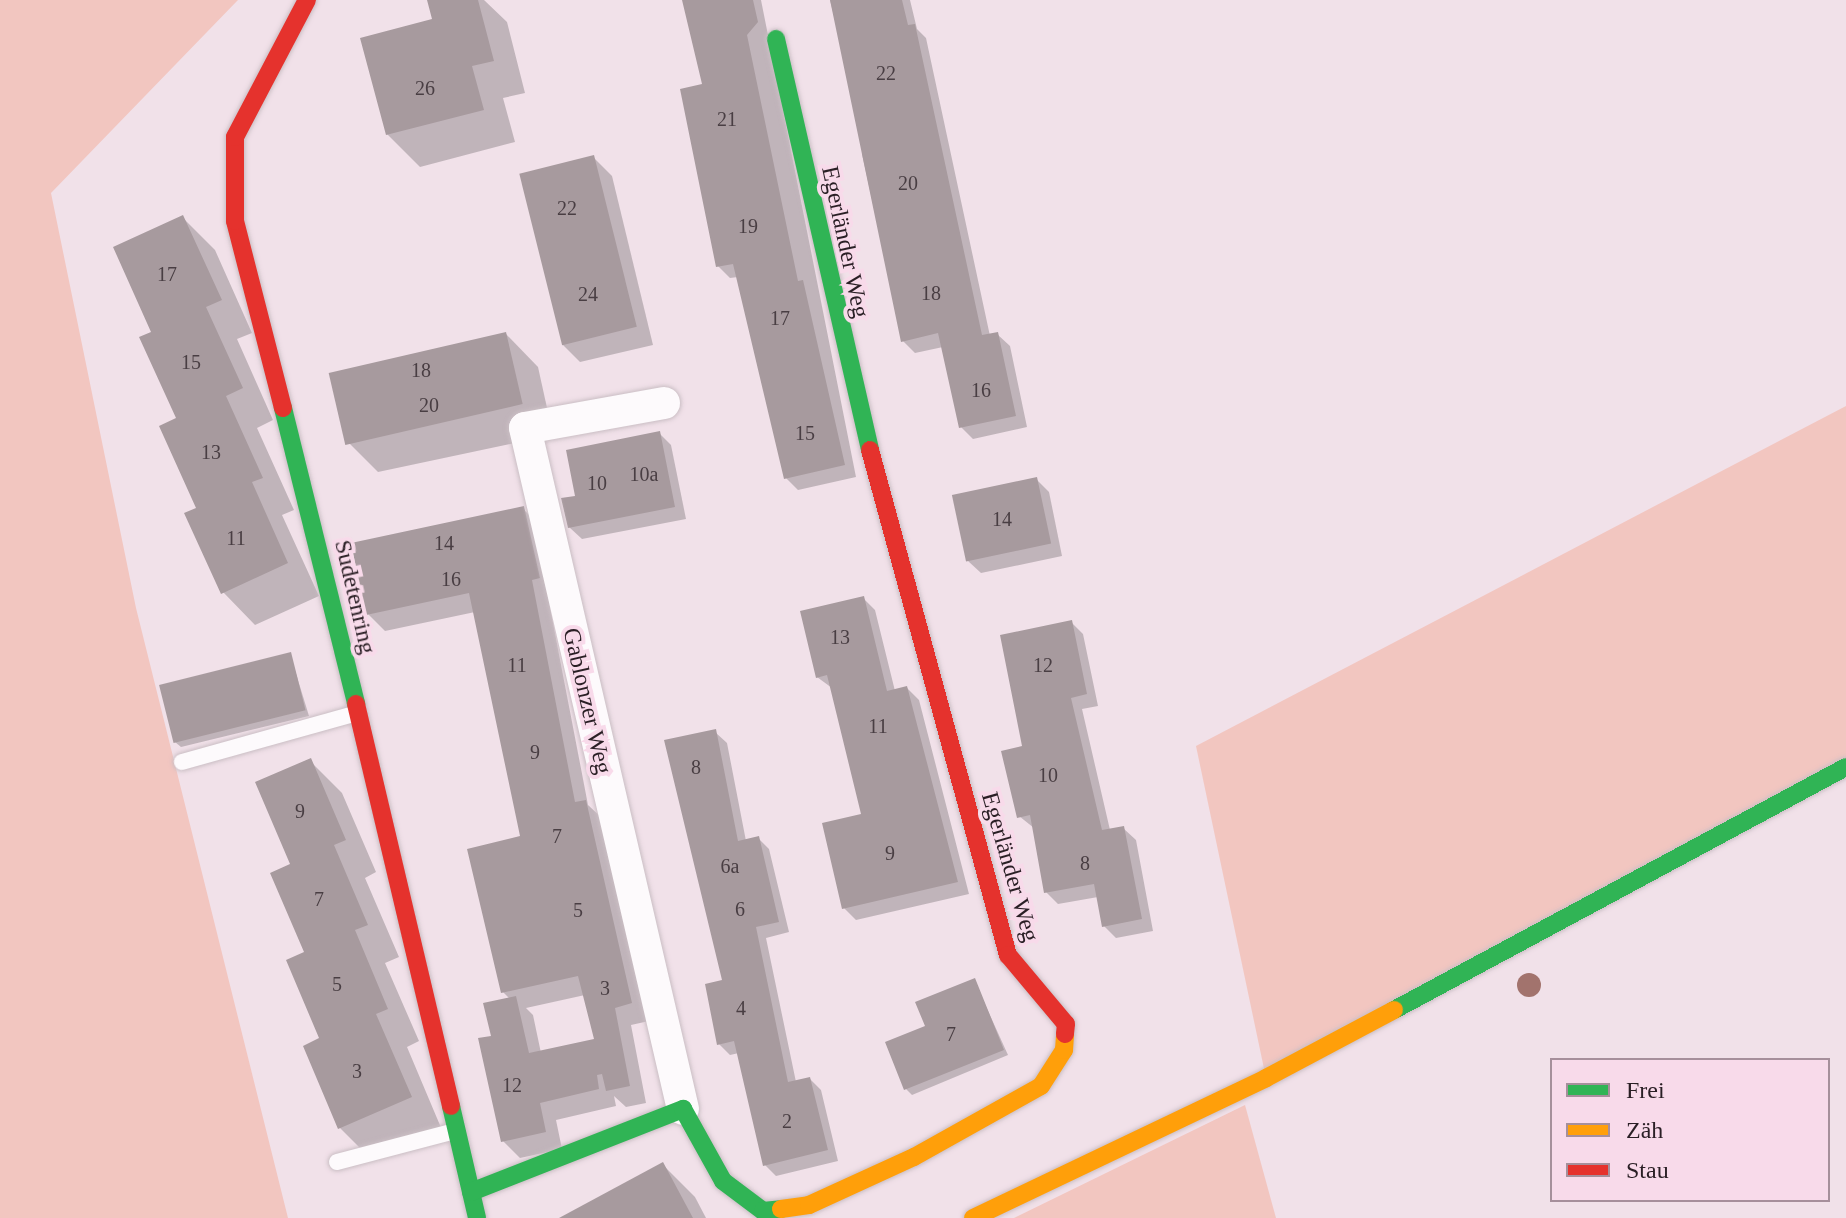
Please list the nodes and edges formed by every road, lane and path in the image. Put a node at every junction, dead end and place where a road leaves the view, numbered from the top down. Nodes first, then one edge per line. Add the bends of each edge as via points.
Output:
1 (307, 0) edge
2 (776, 39) dead end
3 (664, 403) dead end
4 (358, 713) junction
5 (182, 762) dead end
6 (1846, 767) edge
7 (683, 1109) junction
8 (457, 1131) junction
9 (337, 1162) dead end
10 (471, 1192) junction
11 (477, 1218) edge
12 (973, 1218) edge

1 - 4 street, Sudetenring via 235,137 235,221
2 - 7 street, Egerländer Weg via 850,375 1008,955 1066,1024 1064,1050 1041,1086 914,1157 809,1205 763,1211 723,1181
3 - 7 street, Gablonzer Weg via 525,428
4 - 5 lane
4 - 8 street, Sudetenring
6 - 12 street via 1266,1078
7 - 10 street
8 - 9 lane
8 - 10 street, Sudetenring
10 - 11 street, Sudetenring

